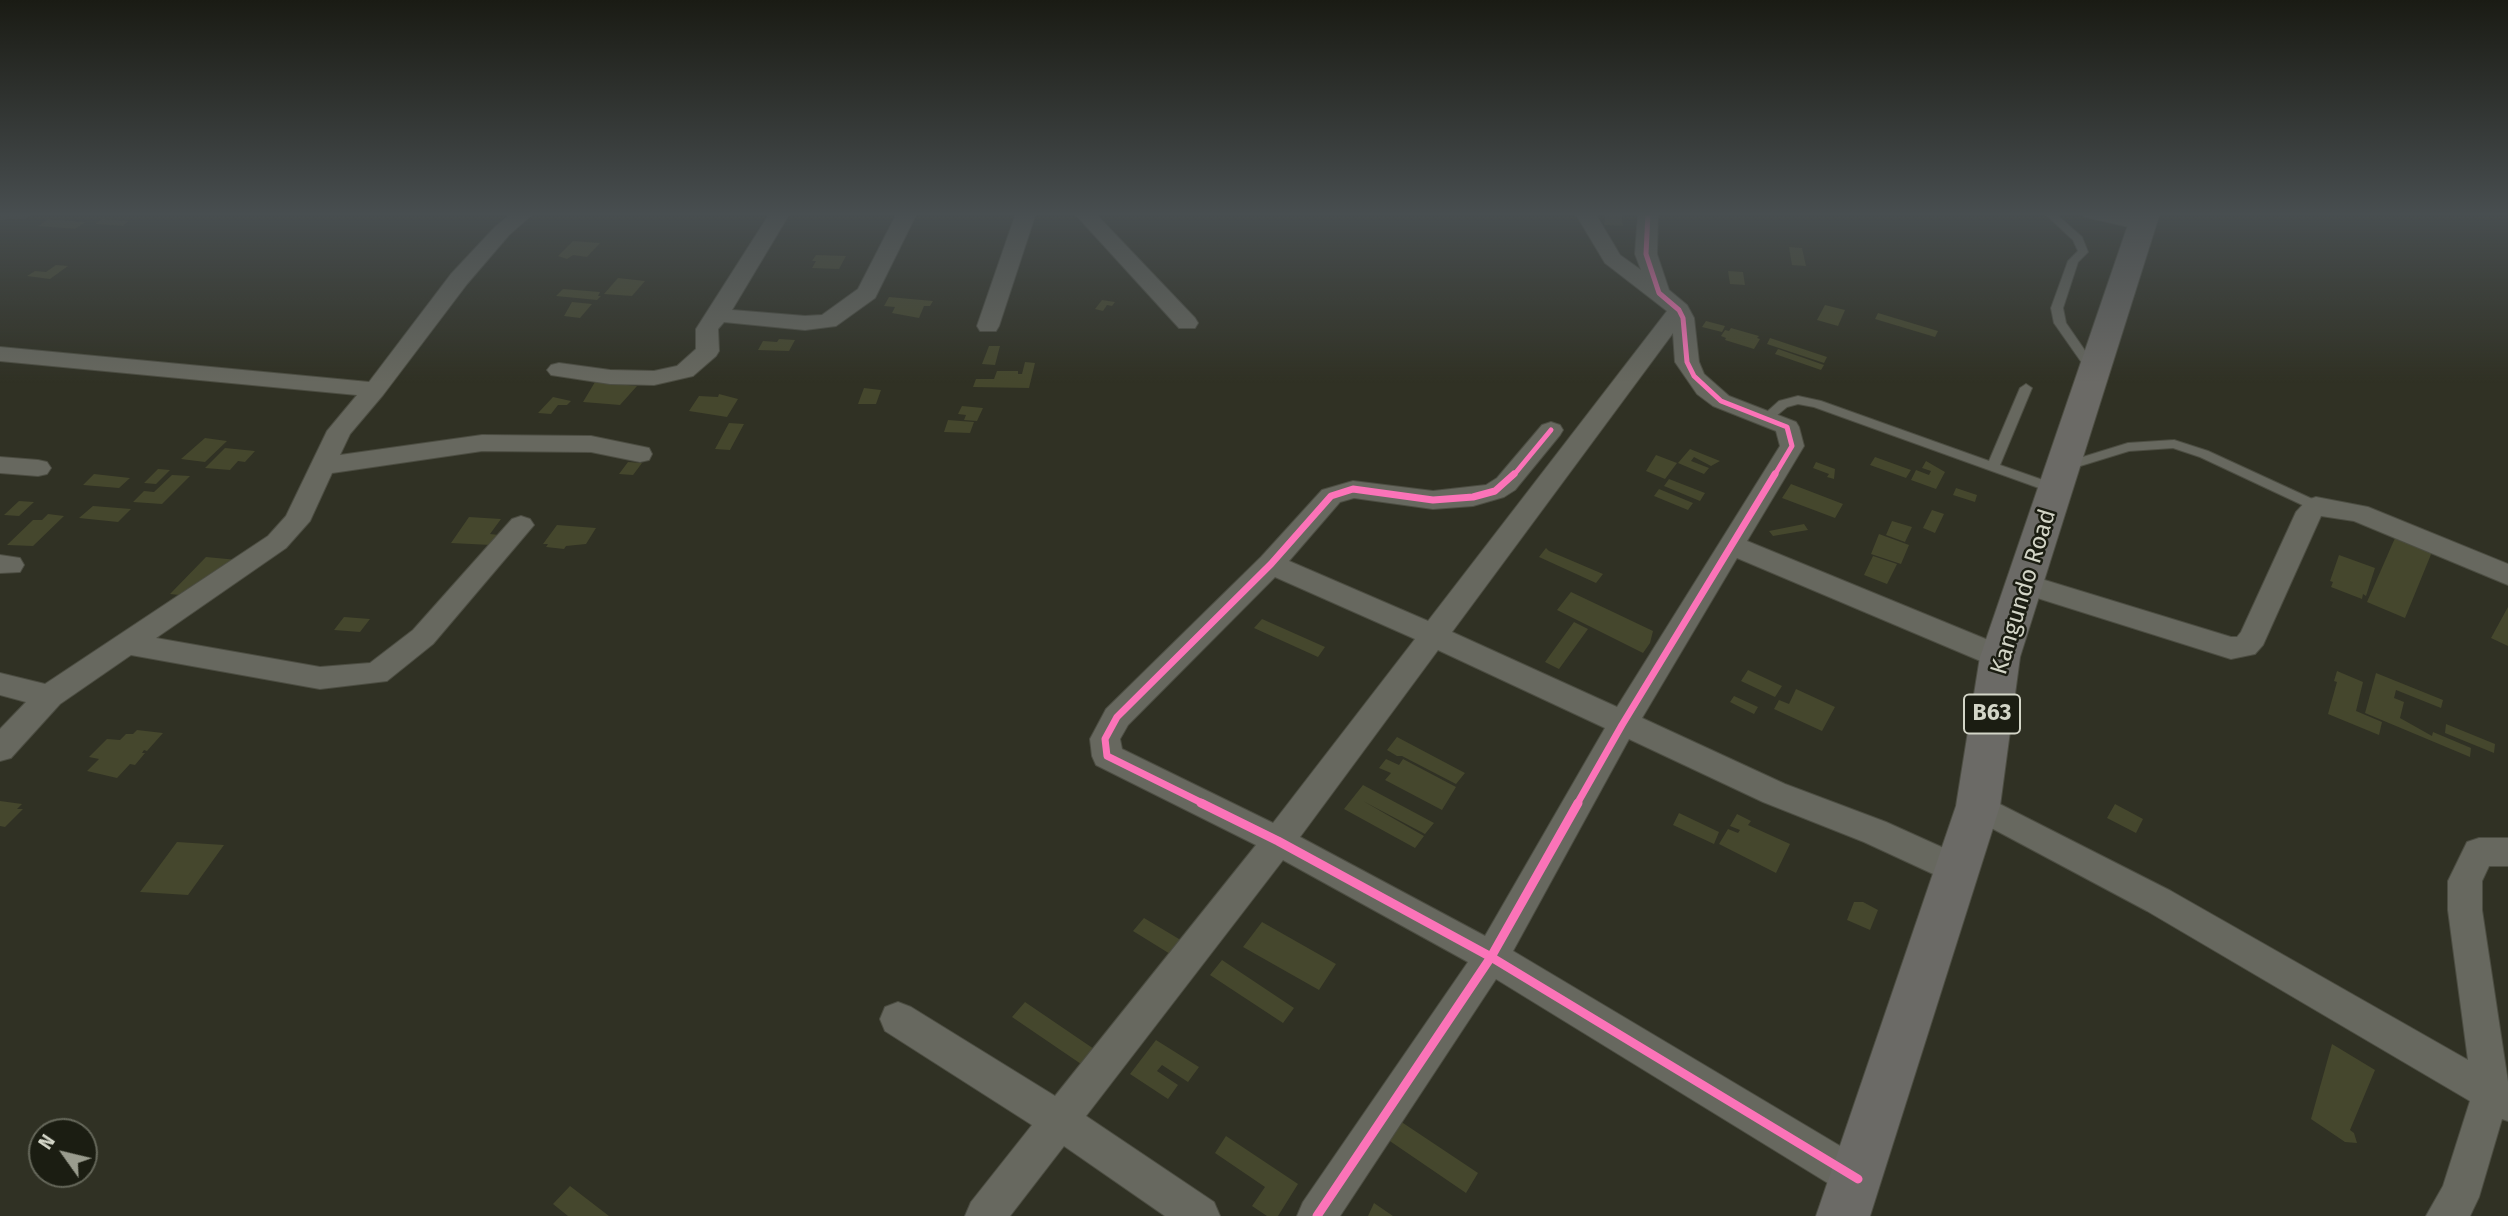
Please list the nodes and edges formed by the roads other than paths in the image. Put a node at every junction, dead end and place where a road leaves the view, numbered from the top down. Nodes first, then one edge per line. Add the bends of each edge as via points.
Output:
1 (467, 270) edge
2 (746, 270) edge
3 (879, 270) edge
4 (1007, 270) edge
5 (1138, 270) edge
6 (1627, 270) edge
7 (1651, 270) edge
8 (2070, 270) edge
9 (2127, 270) edge
10 (1659, 293) junction
11 (1679, 310) junction
12 (718, 315) junction
13 (1187, 323) dead end
14 (988, 326) dead end
15 (0, 354) edge
16 (559, 370) dead end
17 (2094, 372) junction
18 (2026, 388) dead end
19 (375, 390) junction
20 (1766, 418) junction
21 (1551, 430) dead end
22 (640, 454) dead end
23 (0, 464) edge
24 (322, 466) junction
25 (1993, 467) junction
26 (38, 468) dead end
27 (2059, 479) junction
28 (1495, 491) junction
29 (1536, 498) junction
30 (2316, 506) junction
31 (521, 525) dead end
32 (1731, 545) junction
33 (1271, 564) junction
34 (2508, 575) edge
35 (2025, 584) junction
36 (1433, 635) junction
37 (128, 644) junction
38 (2000, 657) junction
39 (0, 684) edge
40 (49, 696) junction
41 (1622, 724) junction
42 (0, 750) edge
43 (1978, 806) junction
44 (1278, 841) junction
45 (2508, 852) edge
46 (1956, 869) junction
47 (1491, 957) junction
48 (898, 1019) dead end
49 (2500, 1098) edge
50 (1059, 1121) junction
51 (1858, 1179) junction
52 (985, 1216) edge
53 (1200, 1216) edge
54 (1317, 1216) edge
55 (1843, 1216) edge
56 (2446, 1216) edge

1 - 19 street
2 - 12 street
3 - 12 street via 867,293 828,321
4 - 14 street
5 - 13 street
6 - 10 street
7 - 10 street
8 - 17 lane via 2057,308 2060,323
9 - 17 highway, Kangundo Road / B63
10 - 11 street
11 - 20 street via 1694,376 1721,401
11 - 29 street
12 - 16 street via 707,328 708,351 685,371 654,378
15 - 19 street
17 - 27 highway, Kangundo Road / B63
18 - 25 lane
19 - 24 street via 339,431
20 - 25 lane via 1783,404 1798,400 1817,404
20 - 32 street via 1787,427 1792,446
21 - 28 street
22 - 24 street via 591,444 482,443
23 - 26 street
24 - 37 street via 296,521 277,542
25 - 27 lane
27 - 30 lane via 2128,447 2174,444
27 - 35 highway, Kangundo Road / B63
28 - 29 street
28 - 33 street via 1433,500 1340,491
29 - 36 street
30 - 34 street via 2359,513
30 - 35 street via 2309,512 2253,638 2245,646 2231,648
31 - 37 street via 423,637 377,673 320,678
32 - 38 street
32 - 41 street
33 - 36 street
33 - 44 street via 1118,718 1105,739 1107,756
35 - 38 highway, Kangundo Road / B63
36 - 41 street
36 - 44 street
37 - 40 street
38 - 43 highway, Kangundo Road / B63
39 - 40 street
40 - 42 street
41 - 46 street
41 - 47 street
43 - 46 highway, Kangundo Road / B63
43 - 49 street via 2159,901
44 - 47 street
44 - 50 street
45 - 49 street via 2479,852 2465,881 2465,910
46 - 51 highway, Kangundo Road / B63
47 - 51 street
47 - 54 street
48 - 50 street
49 - 56 street via 2459,1197
50 - 52 street
50 - 53 street
51 - 55 highway, Kangundo Road / B63

